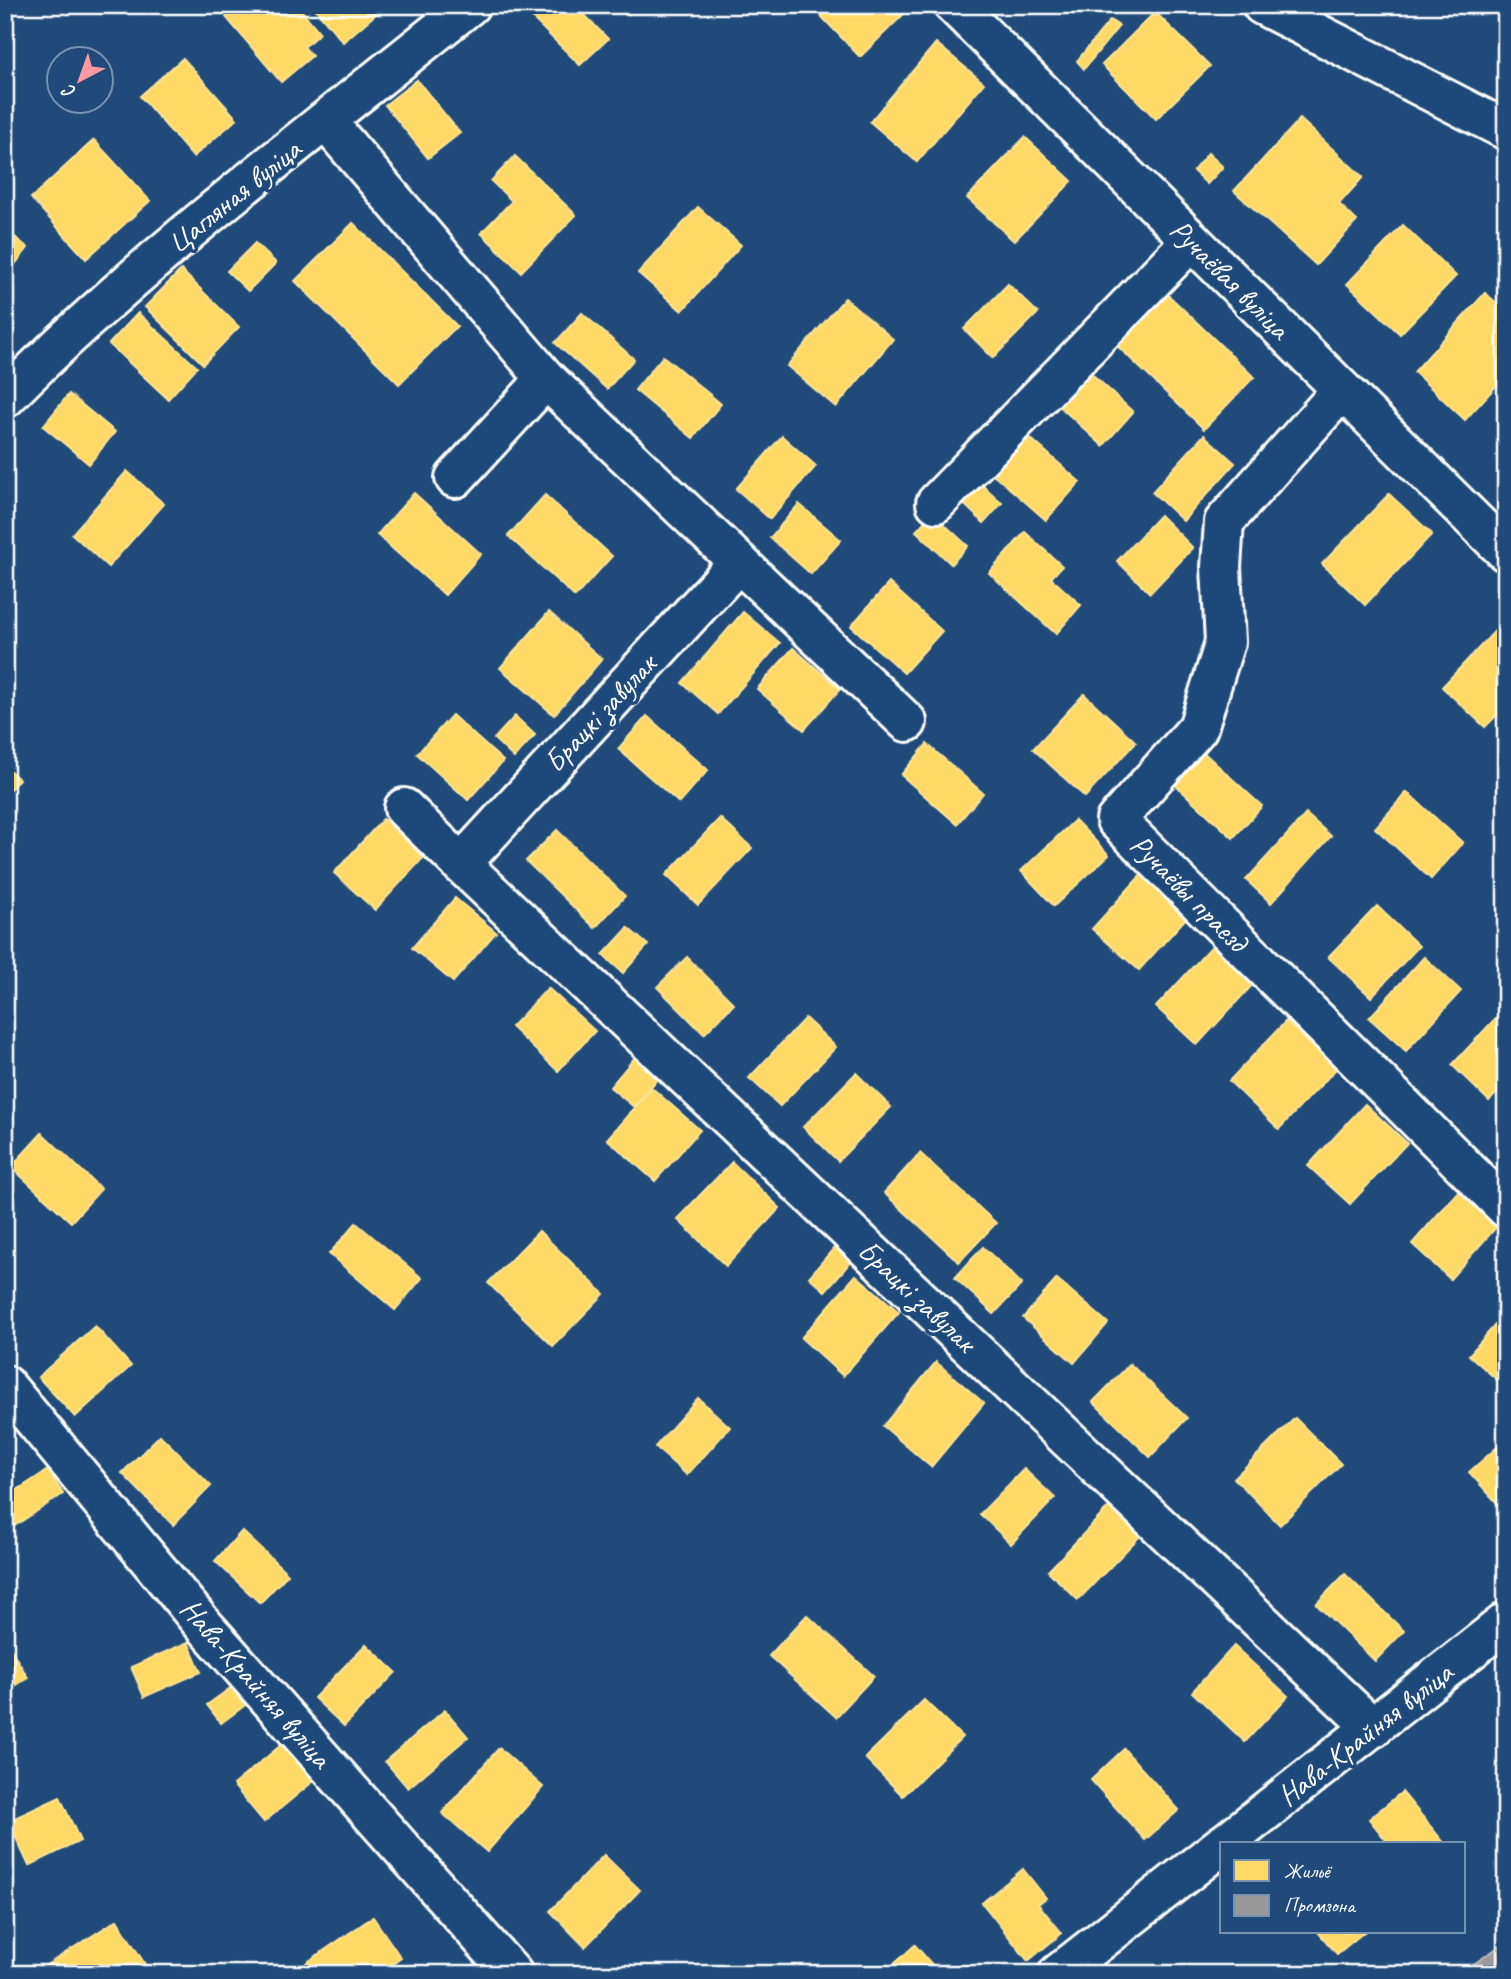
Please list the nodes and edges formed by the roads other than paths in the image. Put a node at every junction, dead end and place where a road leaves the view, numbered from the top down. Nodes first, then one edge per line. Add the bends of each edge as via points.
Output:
1 (470, 5) edge
2 (954, 5) edge
3 (1262, 5) edge
4 (326, 121) junction
5 (1506, 130) edge
6 (1192, 241) junction
7 (546, 379) junction
8 (1342, 390) junction
9 (5, 398) edge
10 (455, 478) dead end
11 (936, 503) dead end
12 (1506, 552) edge
13 (739, 562) junction
14 (907, 722) dead end
15 (404, 808) dead end
16 (461, 864) junction
17 (1506, 1208) edge
18 (5, 1385) edge
19 (1506, 1622) edge
20 (1373, 1728) junction
21 (1227, 1842) edge
22 (1220, 1847) edge
23 (513, 1974) edge
24 (1058, 1974) edge

1 - 4 street, Цагляная вуліца
2 - 6 street, Ручаёвая вуліца
3 - 5 street
4 - 7 street
4 - 9 street, Цагляная вуліца via 200,221
6 - 8 street, Ручаёвая вуліца
6 - 11 street
7 - 10 street
7 - 13 street
8 - 12 street, Ручаёвая вуліца
8 - 17 street, Ручаёвы праезд via 1224,522 1224,642 1198,728 1116,820
13 - 14 street
13 - 16 street, Брацкі завулак
15 - 16 street, Брацкі завулак
16 - 20 street, Брацкі завулак
18 - 23 street, Нава-Крайняя вуліца via 200,1621
19 - 20 street, Нава-Крайняя вуліца
20 - 21 street, Нава-Крайняя вуліца
22 - 24 street, Нава-Крайняя вуліца

